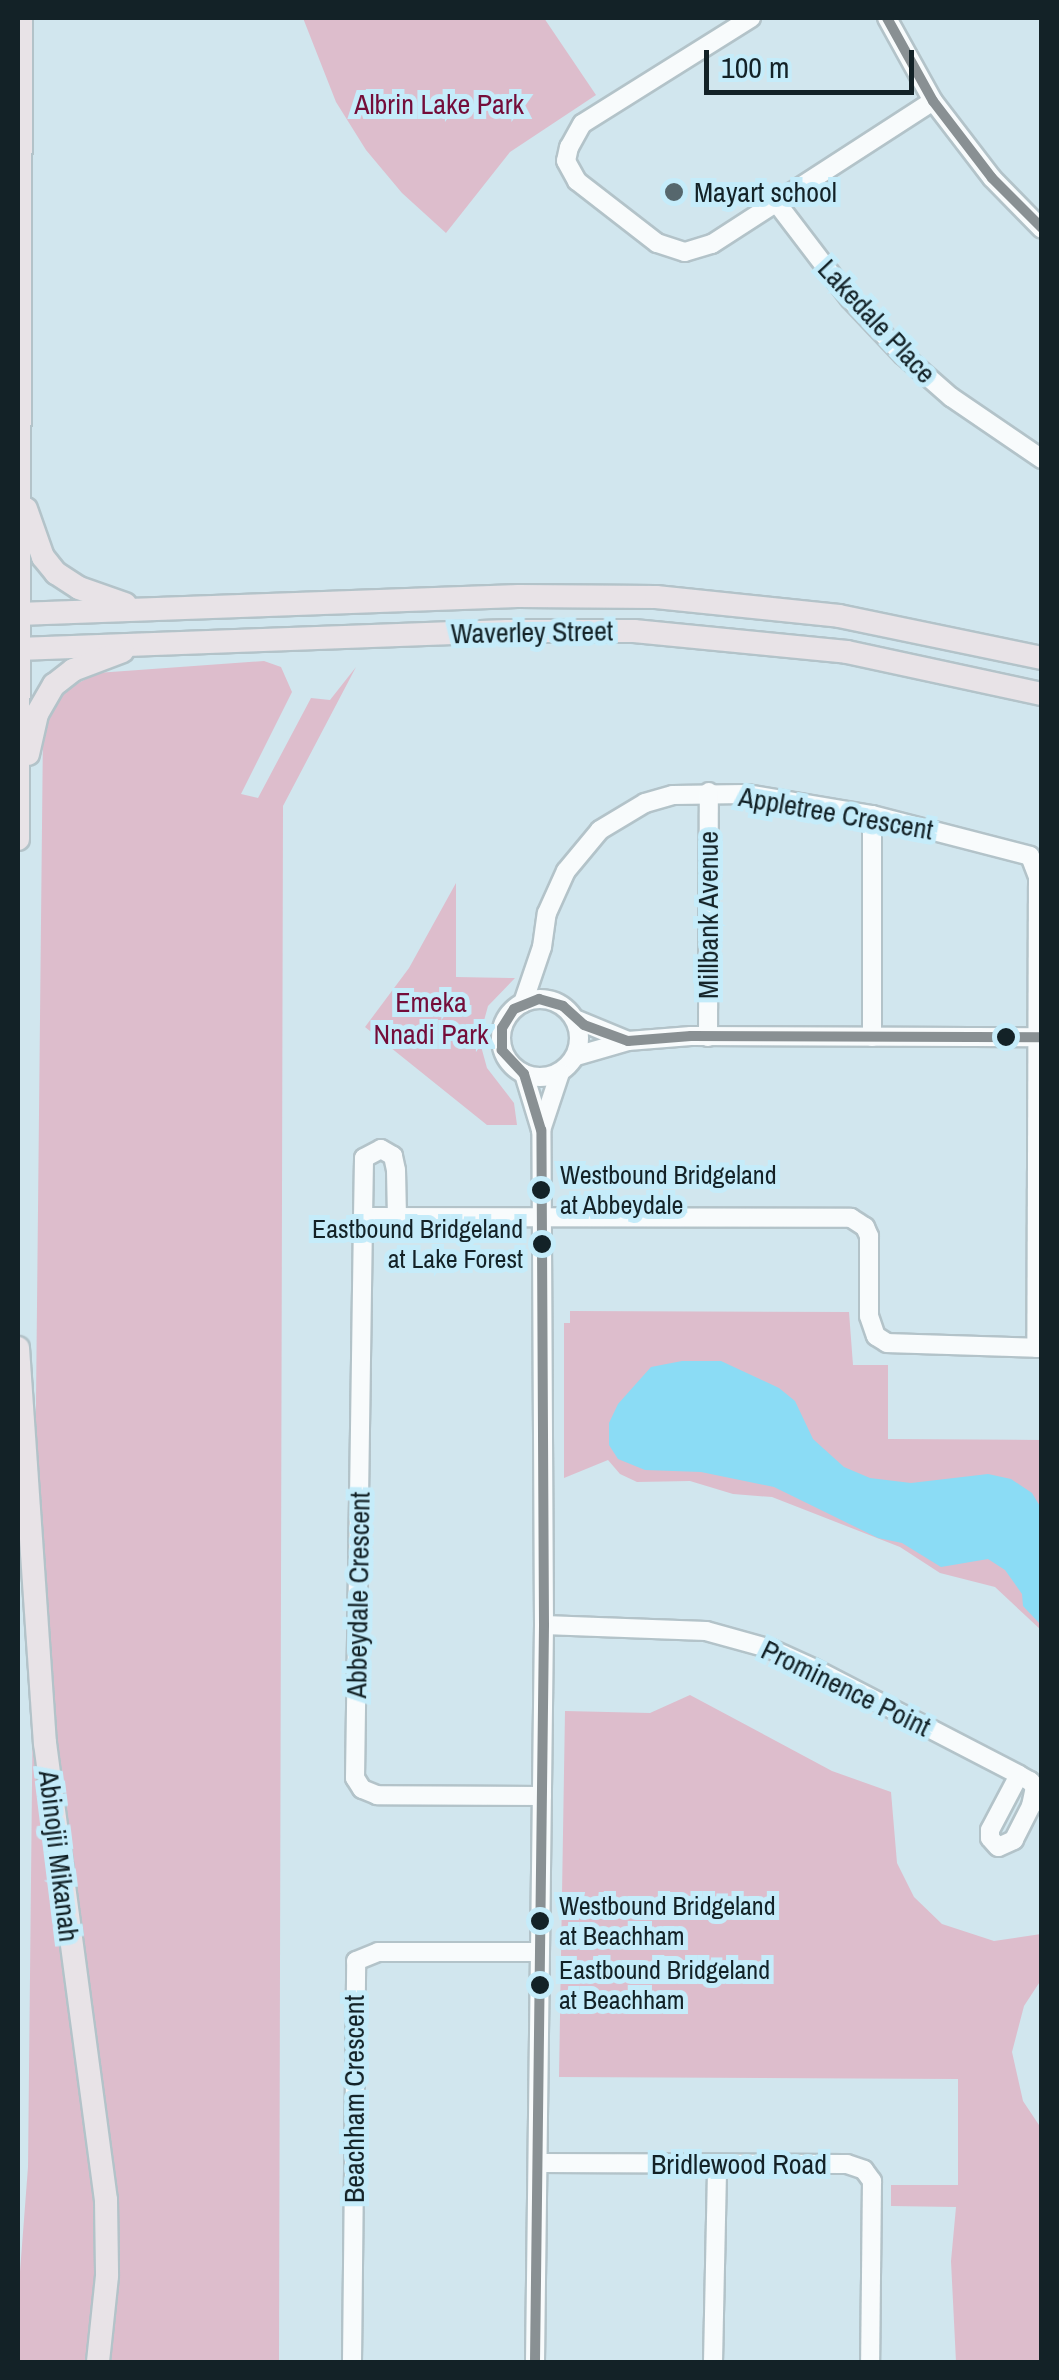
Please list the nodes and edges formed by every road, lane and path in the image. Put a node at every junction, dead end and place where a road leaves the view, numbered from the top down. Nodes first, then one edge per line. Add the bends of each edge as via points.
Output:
1 (21, 18) edge
2 (751, 18) edge
3 (887, 18) edge
4 (932, 101) junction
5 (776, 202) junction
6 (1042, 229) edge
7 (1042, 459) edge
8 (19, 487) edge
9 (140, 609) junction
10 (18, 614) edge
11 (142, 644) junction
12 (18, 649) edge
13 (1042, 658) edge
14 (1042, 694) edge
15 (18, 791) edge
16 (709, 792) junction
17 (872, 815) junction
18 (18, 838) edge
19 (542, 947) junction
20 (556, 1002) junction
21 (523, 1003) junction
22 (575, 1019) junction
23 (708, 1037) junction
24 (872, 1037) junction
25 (1039, 1037) edge
26 (628, 1040) junction
27 (576, 1056) junction
28 (560, 1073) junction
29 (524, 1074) junction
30 (541, 1130) junction
31 (363, 1217) junction
32 (398, 1217) junction
33 (543, 1218) junction
34 (18, 1348) edge
35 (1039, 1348) edge
36 (544, 1625) junction
37 (1019, 1774) dead end
38 (542, 1796) junction
39 (540, 1952) junction
40 (538, 2163) junction
41 (716, 2164) junction
42 (98, 2362) edge
43 (352, 2362) edge
44 (535, 2362) edge
45 (713, 2362) edge
46 (870, 2362) edge

1 - 8 main road
2 - 5 street via 582,124 566,161 578,180 657,243 685,252 712,244
3 - 4 street
4 - 5 street
4 - 6 street
5 - 7 street, Lakedale Place via 850,300 902,355
8 - 9 main road via 52,569 79,588
8 - 10 main road
9 - 10 main road, Waverley Street
9 - 13 main road, Waverley Street via 656,598 857,619
10 - 12 main road
11 - 12 main road, Waverley Street
11 - 14 main road, Waverley Street via 508,630 653,632 847,652
11 - 15 main road via 81,666 54,685 36,714
12 - 15 main road
15 - 18 main road
16 - 17 street, Appletree Crescent
16 - 19 street, Appletree Crescent via 644,803 600,830 554,890
16 - 23 street, Millbank Avenue
17 - 24 street
17 - 25 street, Appletree Crescent via 1012,849 1034,862
19 - 20 street, Appletree Crescent
19 - 21 street, Appletree Crescent
20 - 21 street
20 - 22 street
21 - 29 street via 507,1018 501,1039 507,1060
22 - 26 street
22 - 27 street
23 - 24 street
23 - 26 street
24 - 25 street
25 - 35 street
26 - 27 street
27 - 28 street
28 - 29 street
28 - 30 street
29 - 30 street
30 - 33 street
31 - 32 street
31 - 32 street, Abbeydale Crescent via 364,1158 381,1149 393,1156
31 - 38 street, Abbeydale Crescent via 355,1778 376,1794
32 - 33 street
33 - 35 street via 859,1220 869,1236 870,1316 876,1336 887,1344
33 - 36 street
34 - 42 main road, Abinojii Mikanah via 49,1784 106,2200
36 - 37 street, Prominence Point via 684,1627 748,1641
36 - 38 street
38 - 39 street
39 - 40 street
39 - 43 street, Beachham Crescent via 378,1952 356,1961
40 - 41 street, Bridlewood Road
40 - 44 street
41 - 45 street
41 - 46 street, Bridlewood Road via 847,2164 872,2180

